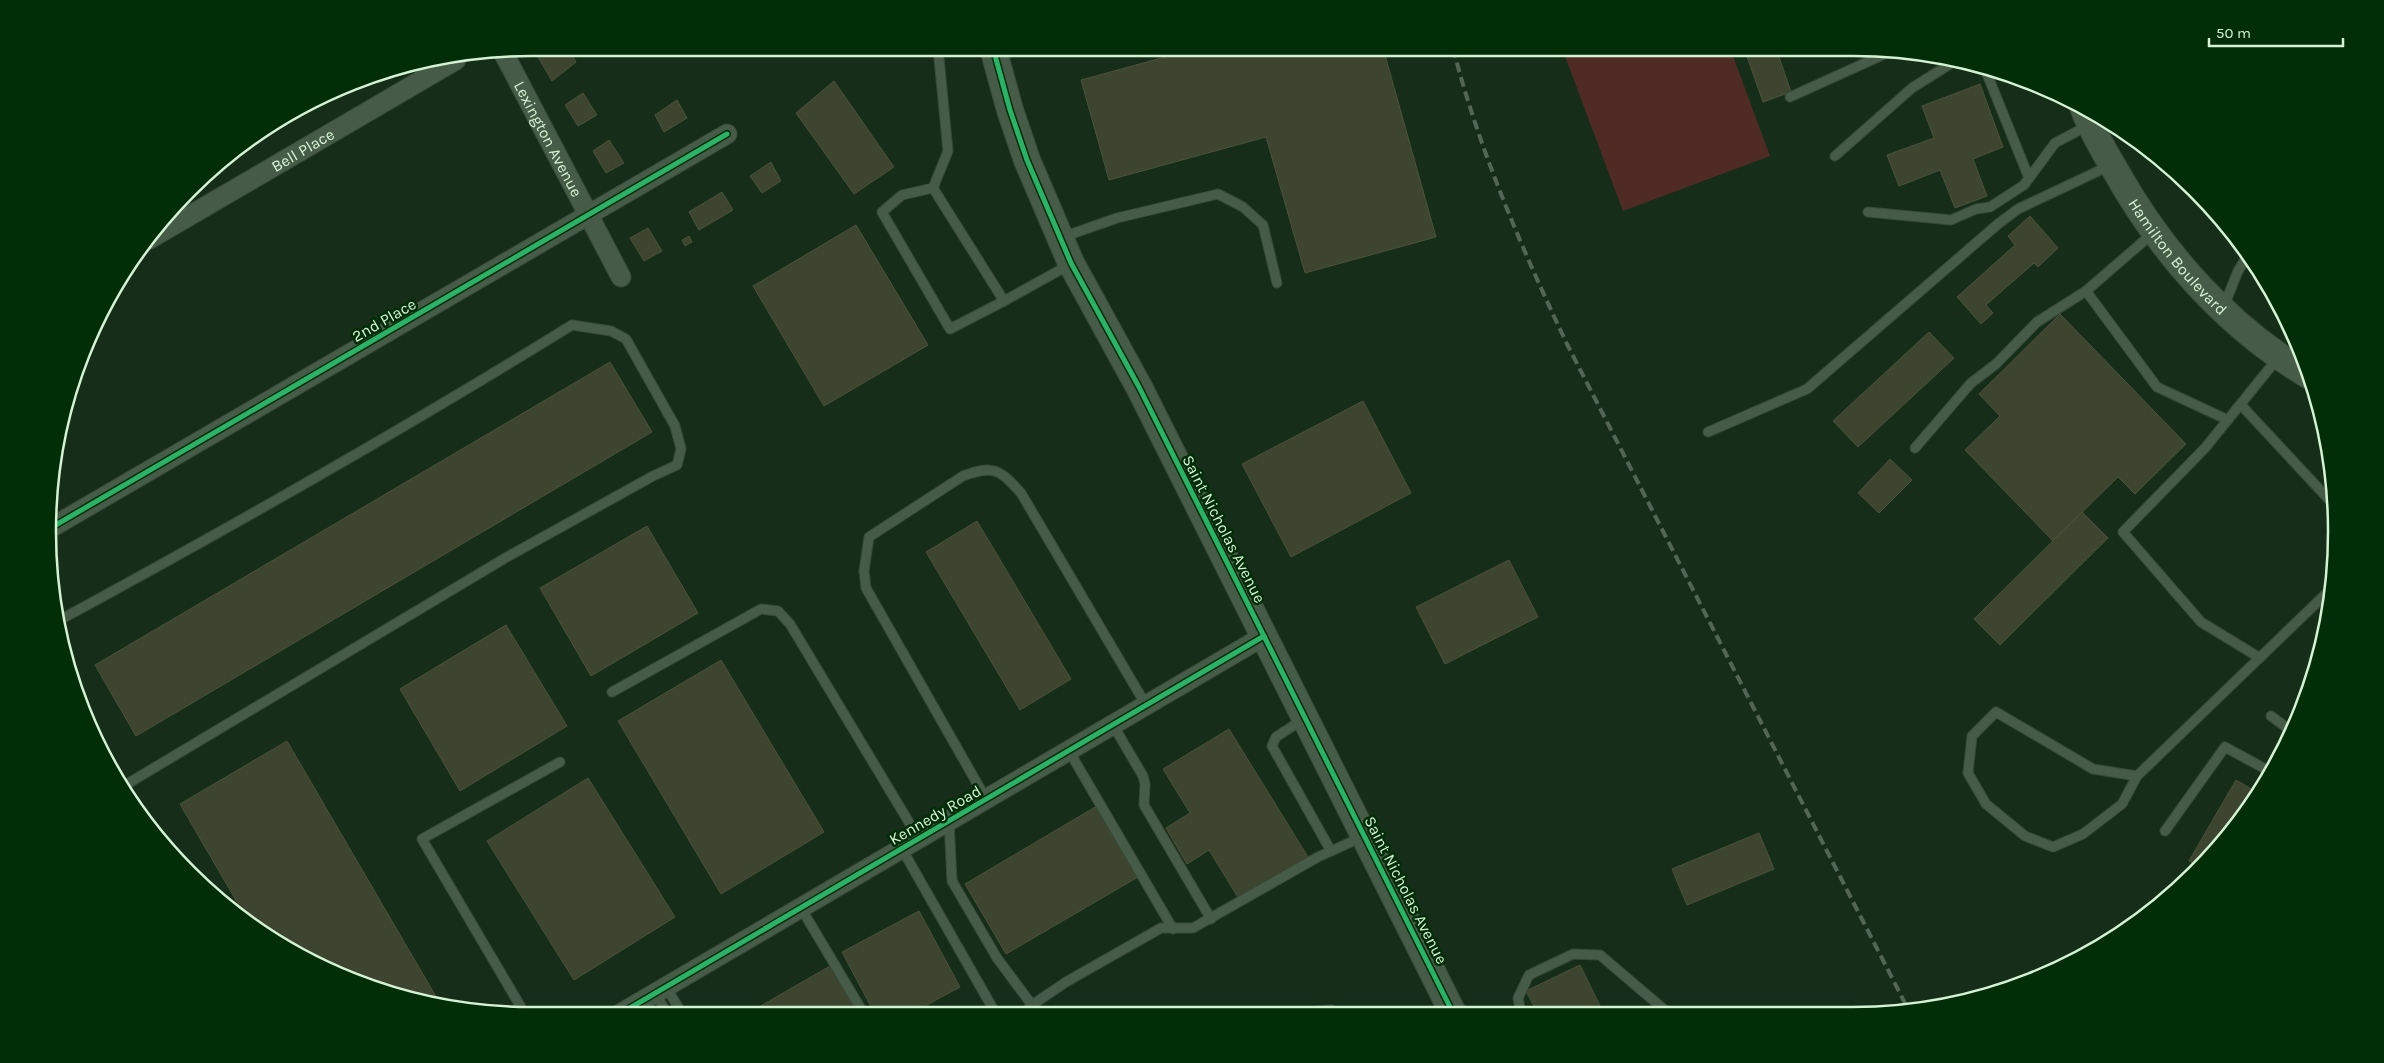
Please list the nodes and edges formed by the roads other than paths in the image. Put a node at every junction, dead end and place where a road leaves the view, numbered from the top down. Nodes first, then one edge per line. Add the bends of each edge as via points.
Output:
1 (939, 56) edge
2 (998, 56) edge
3 (505, 57) edge
4 (1879, 57) edge
5 (451, 63) edge
6 (1948, 66) edge
7 (1988, 76) edge
8 (1790, 97) dead end
9 (2094, 122) edge
10 (728, 134) dead end
11 (1835, 156) dead end
12 (2112, 165) junction
13 (2029, 178) junction
14 (933, 188) junction
15 (1868, 212) dead end
16 (587, 216) junction
17 (163, 231) edge
18 (2154, 231) junction
19 (1060, 238) junction
20 (2244, 261) edge
21 (1071, 263) junction
22 (621, 277) dead end
23 (1277, 283) dead end
24 (2086, 291) junction
25 (1004, 301) junction
26 (2223, 311) junction
27 (2293, 364) edge
28 (2240, 405) junction
29 (2228, 420) junction
30 (1708, 432) dead end
31 (1915, 448) dead end
32 (2327, 497) edge
33 (56, 525) edge
34 (2324, 596) edge
35 (64, 618) edge
36 (1264, 636) junction
37 (2260, 658) junction
38 (612, 692) dead end
39 (1146, 705) junction
40 (2271, 716) dead end
41 (1305, 718) junction
42 (1113, 725) junction
43 (2286, 727) edge
44 (1069, 751) junction
45 (560, 762) dead end
46 (2264, 768) edge
47 (2136, 776) junction
48 (128, 782) edge
49 (986, 799) junction
50 (949, 821) junction
51 (2165, 831) dead end
52 (1364, 836) junction
53 (919, 839) junction
54 (902, 849) junction
55 (1331, 851) junction
56 (801, 908) junction
57 (1211, 919) junction
58 (1174, 929) junction
59 (661, 990) junction
60 (1032, 1005) joint
61 (521, 1007) edge
62 (632, 1007) edge
63 (666, 1007) edge
64 (676, 1007) edge
65 (860, 1007) edge
66 (992, 1007) edge
67 (1450, 1007) edge
68 (1520, 1007) edge
69 (1660, 1007) edge

1 - 14 lane via 948,151
2 - 19 street, Saint Nicholas Avenue via 1010,110 1027,160
3 - 16 street, Lexington Avenue
4 - 8 lane
5 - 17 street, Bell Place
6 - 11 lane via 1912,88
7 - 13 lane
9 - 12 street, Hamilton Boulevard
9 - 13 lane via 2055,143
10 - 16 street, 2nd Place
12 - 18 street, Hamilton Boulevard via 2136,208
12 - 30 lane via 2018,209 1807,389
13 - 15 lane via 2004,200 1951,220
14 - 25 lane
14 - 25 lane via 902,195 882,212 950,329
16 - 22 street, Lexington Avenue
16 - 33 street, 2nd Place
18 - 24 lane
18 - 26 street, Hamilton Boulevard
19 - 21 street, Saint Nicholas Avenue
19 - 23 lane via 1117,218 1218,194 1243,207 1263,225
20 - 26 lane
21 - 25 lane
21 - 36 street, Saint Nicholas Avenue via 1139,388
24 - 29 lane via 2157,386
24 - 31 lane via 2037,322 1996,364 1971,383
26 - 27 street, Hamilton Boulevard
27 - 28 lane
28 - 29 lane
28 - 32 lane
29 - 37 lane via 2123,532 2201,622
34 - 37 lane
35 - 48 lane via 269,504 572,325 611,331 626,339 675,426 682,449 677,465 507,557
36 - 39 street, Kennedy Road
36 - 41 street, Saint Nicholas Avenue
37 - 47 lane
38 - 53 lane via 761,609 778,610
39 - 42 street, Kennedy Road
39 - 49 lane via 1021,493 1003,473 995,470 980,470 963,476 868,537 864,571 866,588
40 - 43 lane
41 - 52 street, Saint Nicholas Avenue
41 - 55 lane via 1276,737 1272,746
42 - 44 street, Kennedy Road
42 - 57 lane via 1143,776 1144,805
44 - 49 street, Kennedy Road
44 - 58 lane
45 - 61 lane via 422,839
46 - 51 lane via 2225,747
47 - 47 lane via 2122,804 2083,834 2053,847 2025,836 1986,804 1968,772 1972,736 1996,712 2093,769
49 - 50 street, Kennedy Road
50 - 53 street, Kennedy Road
50 - 60 lane via 952,881 997,958
52 - 55 lane
52 - 67 street, Saint Nicholas Avenue
53 - 54 street, Kennedy Road
54 - 56 street, Kennedy Road
54 - 66 lane
55 - 57 lane
56 - 59 street, Kennedy Road
56 - 65 lane
57 - 58 lane via 1194,928
58 - 60 lane via 1161,928
59 - 62 street, Kennedy Road
59 - 63 lane
59 - 64 lane
68 - 69 lane via 1518,998 1529,975 1573,954 1600,955

